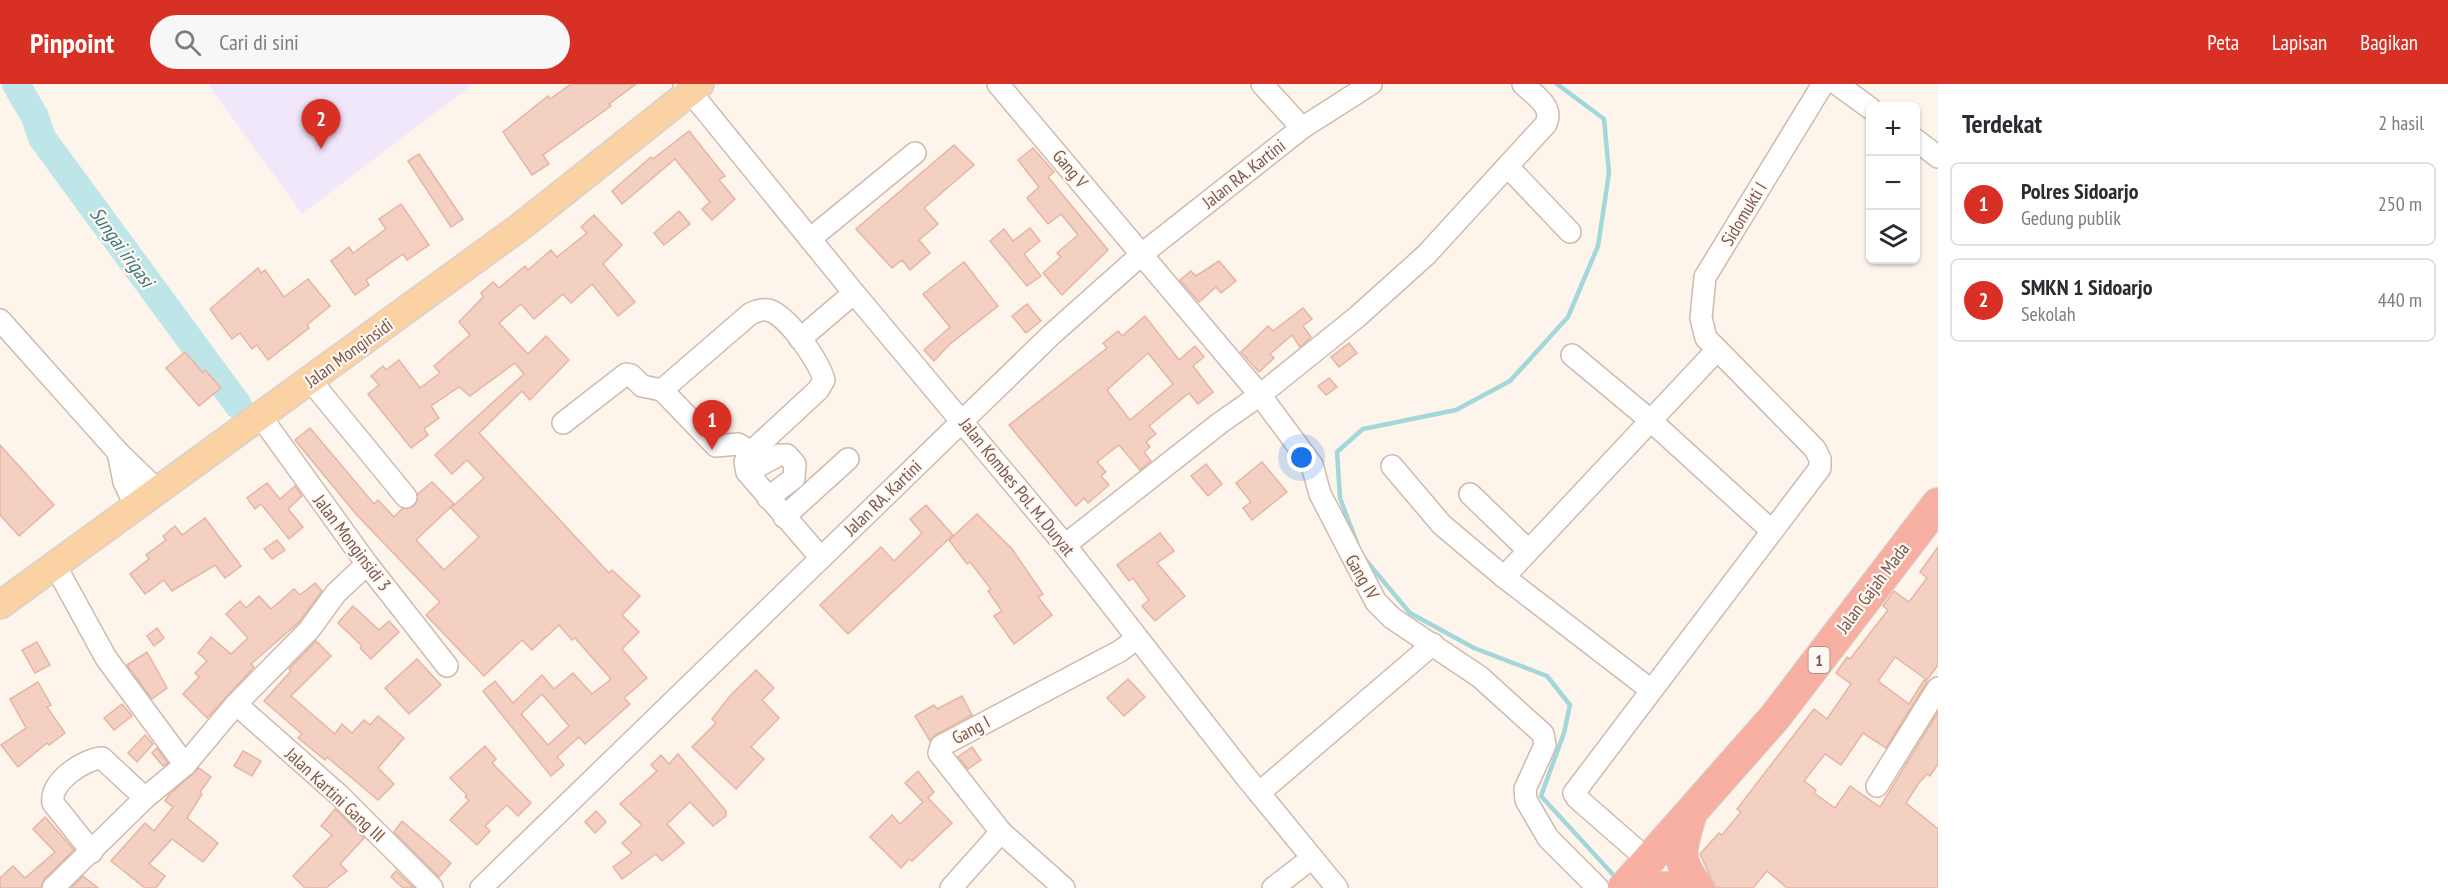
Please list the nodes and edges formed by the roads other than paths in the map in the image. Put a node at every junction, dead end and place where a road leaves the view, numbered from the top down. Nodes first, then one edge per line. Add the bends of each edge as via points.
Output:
1 (998, 84) edge
2 (1262, 84) edge
3 (1371, 84) edge
4 (1523, 84) edge
5 (1837, 85) edge
6 (692, 86) edge
7 (1866, 105) edge
8 (1302, 128) junction
9 (1920, 143) edge
10 (915, 153) dead end
11 (1938, 157) edge
12 (1508, 167) junction
13 (1570, 232) dead end
14 (810, 239) junction
15 (1142, 254) junction
16 (854, 293) junction
17 (0, 320) edge
18 (800, 339) junction
19 (1716, 351) junction
20 (1572, 355) dead end
21 (311, 381) junction
22 (662, 390) junction
23 (1260, 395) junction
24 (261, 417) junction
25 (1650, 420) junction
26 (963, 421) junction
27 (563, 423) dead end
28 (118, 452) junction
29 (848, 459) dead end
30 (749, 462) junction
31 (1392, 466) dead end
32 (158, 491) junction
33 (1470, 494) dead end
34 (406, 497) dead end
35 (768, 498) junction
36 (1938, 504) edge
37 (136, 507) junction
38 (784, 517) junction
39 (1773, 531) junction
40 (1065, 544) junction
41 (1528, 550) junction
42 (821, 558) junction
43 (367, 564) junction
44 (55, 565) junction
45 (1504, 577) junction
46 (0, 604) edge
47 (1137, 638) junction
48 (1433, 644) junction
49 (447, 666) dead end
50 (1938, 688) edge
51 (1651, 690) junction
52 (236, 704) junction
53 (185, 765) junction
54 (1876, 786) dead end
55 (1259, 793) junction
56 (145, 798) junction
57 (1692, 809) junction
58 (1001, 832) junction
59 (92, 852) junction
60 (1312, 858) junction
61 (1643, 877) edge
62 (491, 885) edge
63 (53, 888) edge
64 (432, 888) edge
65 (951, 888) edge
66 (1064, 888) edge
67 (1273, 888) edge
68 (1337, 888) edge
69 (1598, 888) edge
70 (1669, 888) edge
71 (1698, 888) edge

1 - 15 street, Gang V
2 - 8 street
3 - 8 street, Jalan RA. Kartini
4 - 12 street via 1549,113 1546,124
5 - 7 street
5 - 19 street, Sidomukti I via 1706,277 1701,318 1706,338
6 - 14 street, Jalan Kombes Pol. M. Duryat
6 - 21 main road, Jalan Monginsidi via 520,227
8 - 15 street, Jalan RA. Kartini
9 - 11 street
10 - 14 street
12 - 13 street
12 - 23 street via 1426,255
14 - 16 street, Jalan Kombes Pol. M. Duryat
15 - 23 street, Gang IV
15 - 26 street, Jalan RA. Kartini
16 - 18 street
16 - 26 street, Jalan Kombes Pol. M. Duryat
17 - 28 street
18 - 22 street via 779,316 770,310 759,310
18 - 30 street via 824,380
19 - 25 street
19 - 39 street, Sidomukti I via 1815,449 1820,459 1816,475
20 - 25 street
21 - 24 main road, Jalan Monginsidi
21 - 34 street
22 - 27 street via 642,386 626,374
22 - 30 street via 716,446 738,444
23 - 40 street
23 - 48 street, Gang IV via 1312,465 1320,494 1370,594 1392,618
24 - 32 main road, Jalan Monginsidi
24 - 43 street, Jalan Monginsidi 3
25 - 39 street
25 - 41 street
26 - 40 street, Jalan Kombes Pol. M. Duryat
26 - 42 street, Jalan RA. Kartini
28 - 32 street
28 - 37 street via 124,482
29 - 38 street
30 - 35 street
30 - 35 street via 787,455 795,464 794,478
31 - 45 street via 1442,525
32 - 37 main road, Jalan Monginsidi
33 - 41 street
35 - 38 street
36 - 57 highway, Jalan Gajah Mada / 1 via 1775,717
37 - 44 main road, Jalan Monginsidi
38 - 42 street
39 - 51 street
40 - 47 street, Jalan Kombes Pol. M. Duryat
41 - 45 street
42 - 62 street, Jalan RA. Kartini
43 - 49 street, Jalan Monginsidi 3
43 - 52 street
44 - 46 main road, Jalan Monginsidi
44 - 53 street via 106,658
45 - 51 street
47 - 55 street, Jalan Kombes Pol. M. Duryat
47 - 58 street, Gang I via 1120,651 941,746 939,753
48 - 55 street
48 - 69 street, Gang IV via 1480,677 1543,734 1545,745 1525,789 1526,800 1548,838
50 - 54 street
51 - 61 street via 1574,793
52 - 53 street
52 - 64 street, Jalan Kartini Gang III via 339,795
53 - 56 street
55 - 60 street, Jalan Kombes Pol. M. Duryat
56 - 59 street
56 - 59 street via 102,758 81,765 62,781 53,793 53,803
57 - 61 highway, 1
57 - 71 highway via 1680,860
58 - 65 street
58 - 66 street, Gang I
59 - 63 street
60 - 67 street
60 - 68 street, Jalan Kombes Pol. M. Duryat
61 - 70 highway

